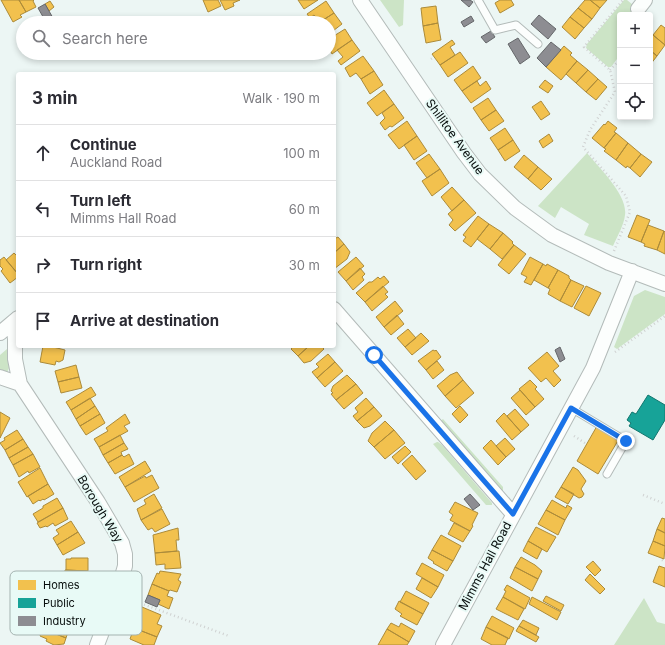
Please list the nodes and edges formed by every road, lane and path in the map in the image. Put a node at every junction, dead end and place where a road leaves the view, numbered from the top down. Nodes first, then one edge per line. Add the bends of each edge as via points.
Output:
1 (360, 0) edge
2 (478, 0) edge
3 (623, 0) edge
4 (538, 44) dead end
5 (617, 62) edge
6 (610, 70) junction
7 (609, 263) junction
8 (632, 271) junction
9 (665, 284) edge
10 (336, 311) edge
11 (665, 316) edge
12 (15, 320) edge
13 (0, 332) edge
14 (613, 354) dead end
15 (0, 377) edge
16 (20, 384) junction
17 (571, 408) junction
18 (574, 436) dead end
19 (585, 443) dead end
20 (607, 474) dead end
21 (643, 495) dead end
22 (665, 504) edge
23 (513, 514) junction
24 (124, 571) edge
25 (142, 603) edge
26 (101, 635) edge
27 (229, 636) dead end
28 (97, 645) edge
29 (443, 645) edge

1 - 7 street, Shillitoe Avenue via 480,174 515,208 552,235
2 - 4 lane via 495,30 516,25
3 - 6 path via 584,47
5 - 6 path
6 - 7 path via 615,92 590,130 583,146 626,196 630,212
7 - 8 street, Shillitoe Avenue
8 - 9 street, Shillitoe Avenue
8 - 17 street, Mimms Hall Road via 593,368
10 - 23 street
11 - 14 path
12 - 13 street
12 - 16 street, Borough Way via 15,359
15 - 16 street
16 - 24 street, Borough Way via 122,543 125,554
17 - 20 lane via 626,441
17 - 23 street, Mimms Hall Road
18 - 19 path
21 - 22 path
23 - 29 street, Mimms Hall Road
25 - 27 path
26 - 28 street, Borough Way

